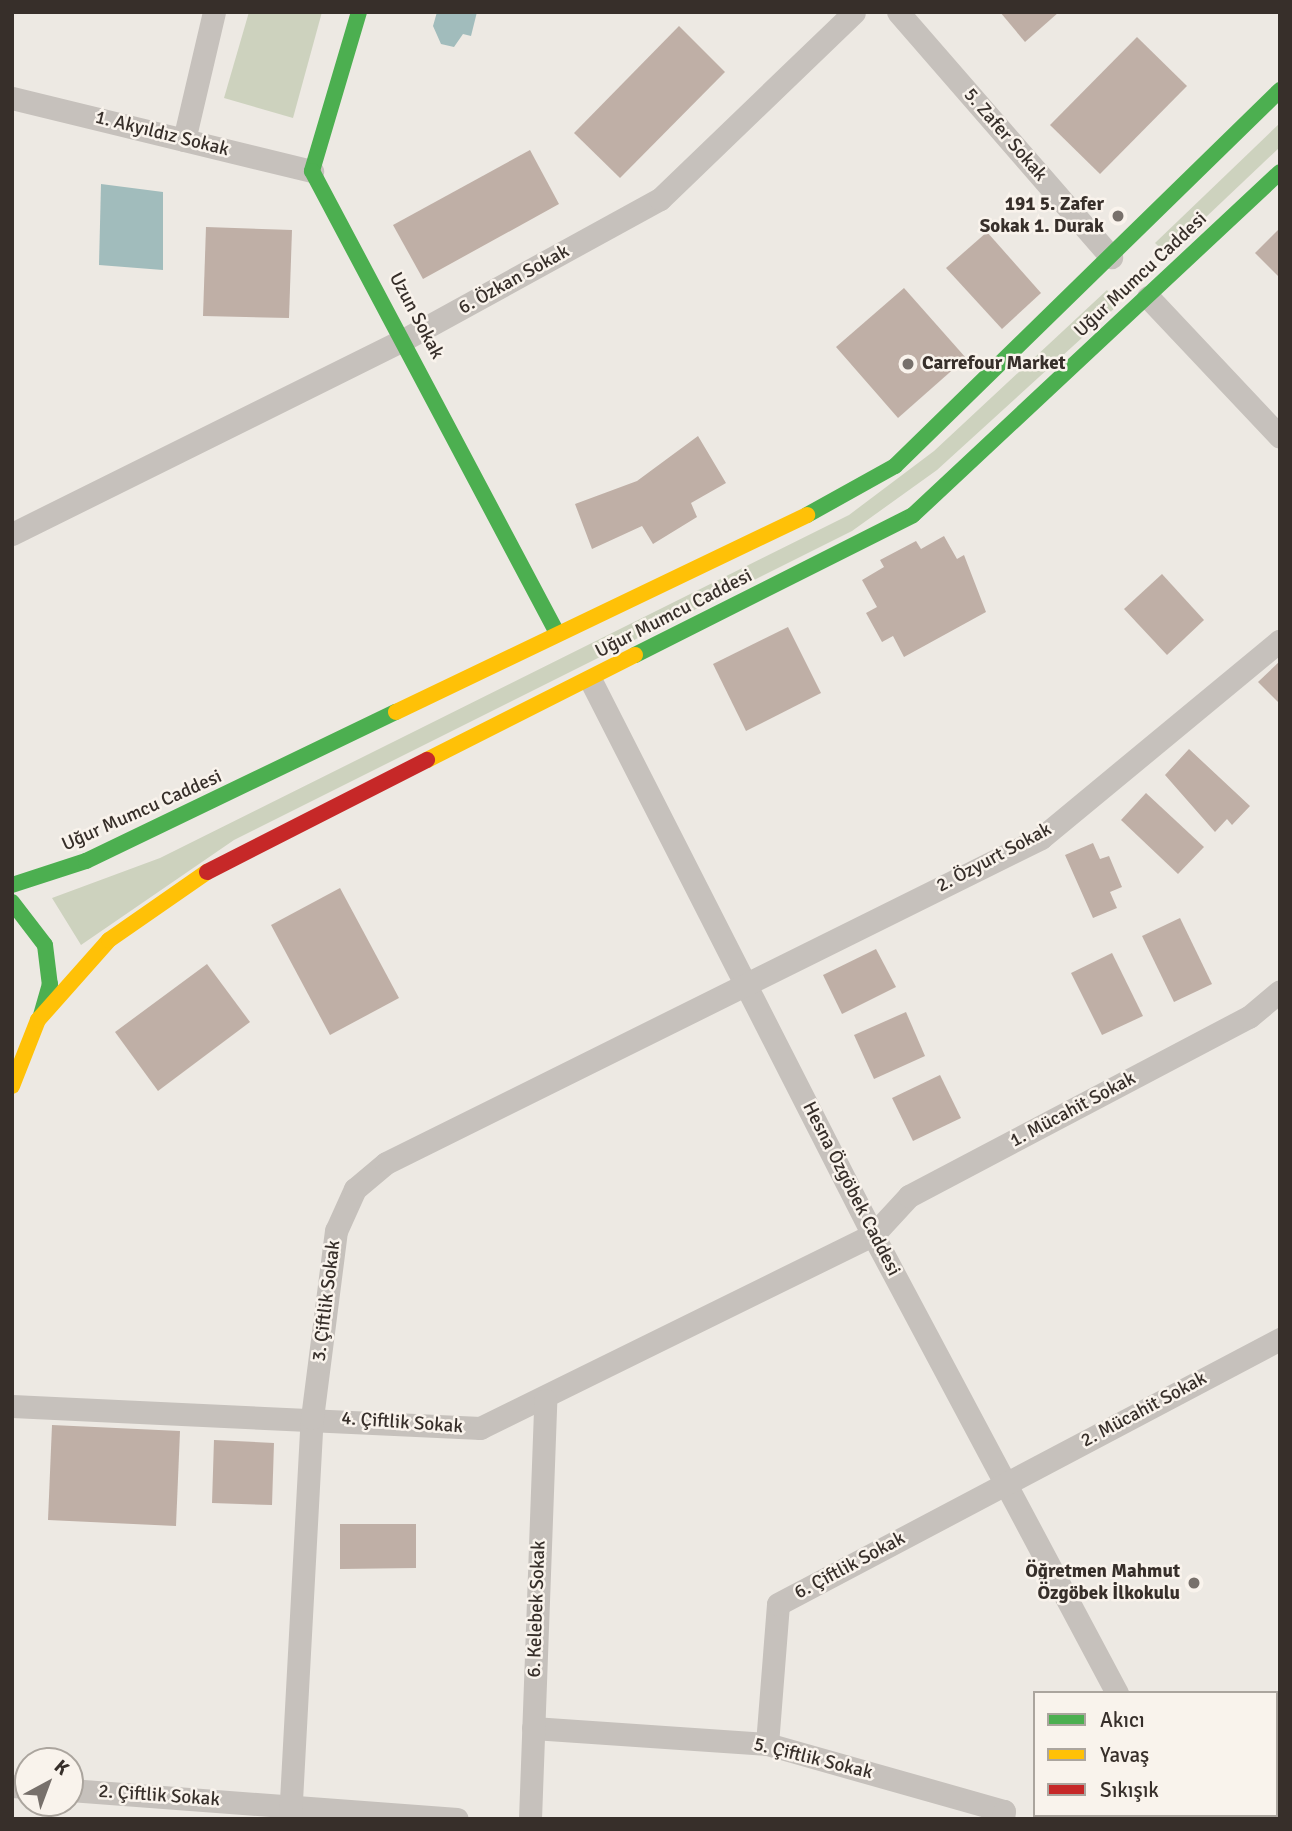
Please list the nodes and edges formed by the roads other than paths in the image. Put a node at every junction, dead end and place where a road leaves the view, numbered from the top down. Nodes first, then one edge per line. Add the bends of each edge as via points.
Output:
1 (214, 12) edge
2 (359, 12) edge
3 (854, 12) edge
4 (898, 12) edge
5 (1280, 90) edge
6 (12, 98) edge
7 (184, 140) junction
8 (312, 171) junction
9 (1280, 172) edge
10 (1121, 267) junction
11 (1148, 297) junction
12 (405, 340) junction
13 (1280, 437) edge
14 (12, 534) edge
15 (556, 631) junction
16 (1280, 640) edge
17 (591, 681) junction
18 (12, 885) edge
19 (12, 902) edge
20 (747, 982) junction
21 (1280, 991) edge
22 (38, 1020) junction
23 (12, 1049) edge
24 (12, 1086) edge
25 (873, 1235) junction
26 (1280, 1339) edge
27 (545, 1400) junction
28 (12, 1406) edge
29 (313, 1418) junction
30 (1007, 1482) junction
31 (1117, 1691) edge
32 (533, 1728) junction
33 (767, 1744) junction
34 (84, 1791) edge
35 (291, 1812) edge
36 (1004, 1815) edge
37 (457, 1819) edge
38 (530, 1819) edge

1 - 7 street
2 - 8 street
3 - 12 street, 6. Özkan Sokak via 660,199
4 - 10 street, 5. Zafer Sokak
5 - 10 street, Uğur Mumcu Caddesi
6 - 7 street, 1. Akyıldız Sokak
7 - 8 street, 1. Akyıldız Sokak
8 - 12 street, Uzun Sokak
9 - 11 street, Uğur Mumcu Caddesi
10 - 11 street
10 - 15 street, Uğur Mumcu Caddesi via 895,466 842,499
11 - 13 street
11 - 17 street, Uğur Mumcu Caddesi via 913,515
12 - 14 street, 6. Özkan Sokak
12 - 15 street, Uzun Sokak
15 - 18 street, Uğur Mumcu Caddesi via 255,784 86,861
16 - 20 street, 2. Özyurt Sokak via 1041,838
17 - 20 street, Hesna Özgöbek Caddesi
17 - 22 street, Uğur Mumcu Caddesi via 190,880 109,940
19 - 22 street via 37,928 50,964
20 - 25 street, Hesna Özgöbek Caddesi
20 - 29 street, 3. Çiftlik Sokak via 386,1163 355,1189 336,1231
21 - 25 street, 1. Mücahit Sokak via 1249,1017 909,1196
22 - 23 street, Uğur Mumcu Caddesi
22 - 24 street
25 - 27 street, 4. Çiftlik Sokak
25 - 30 street, Hesna Özgöbek Caddesi
26 - 30 street, 2. Mücahit Sokak
27 - 29 street, 4. Çiftlik Sokak via 480,1429
27 - 32 street, 6. Kelebek Sokak
28 - 29 street, 4. Çiftlik Sokak
29 - 35 street, 3. Çiftlik Sokak
30 - 31 street, Hesna Özgöbek Caddesi
30 - 33 street, 6. Çiftlik Sokak via 778,1604
32 - 33 street, 5. Çiftlik Sokak
32 - 38 street, 6. Kelebek Sokak
33 - 36 street, 5. Çiftlik Sokak
34 - 35 street, 2. Çiftlik Sokak
35 - 37 street, 2. Çiftlik Sokak

